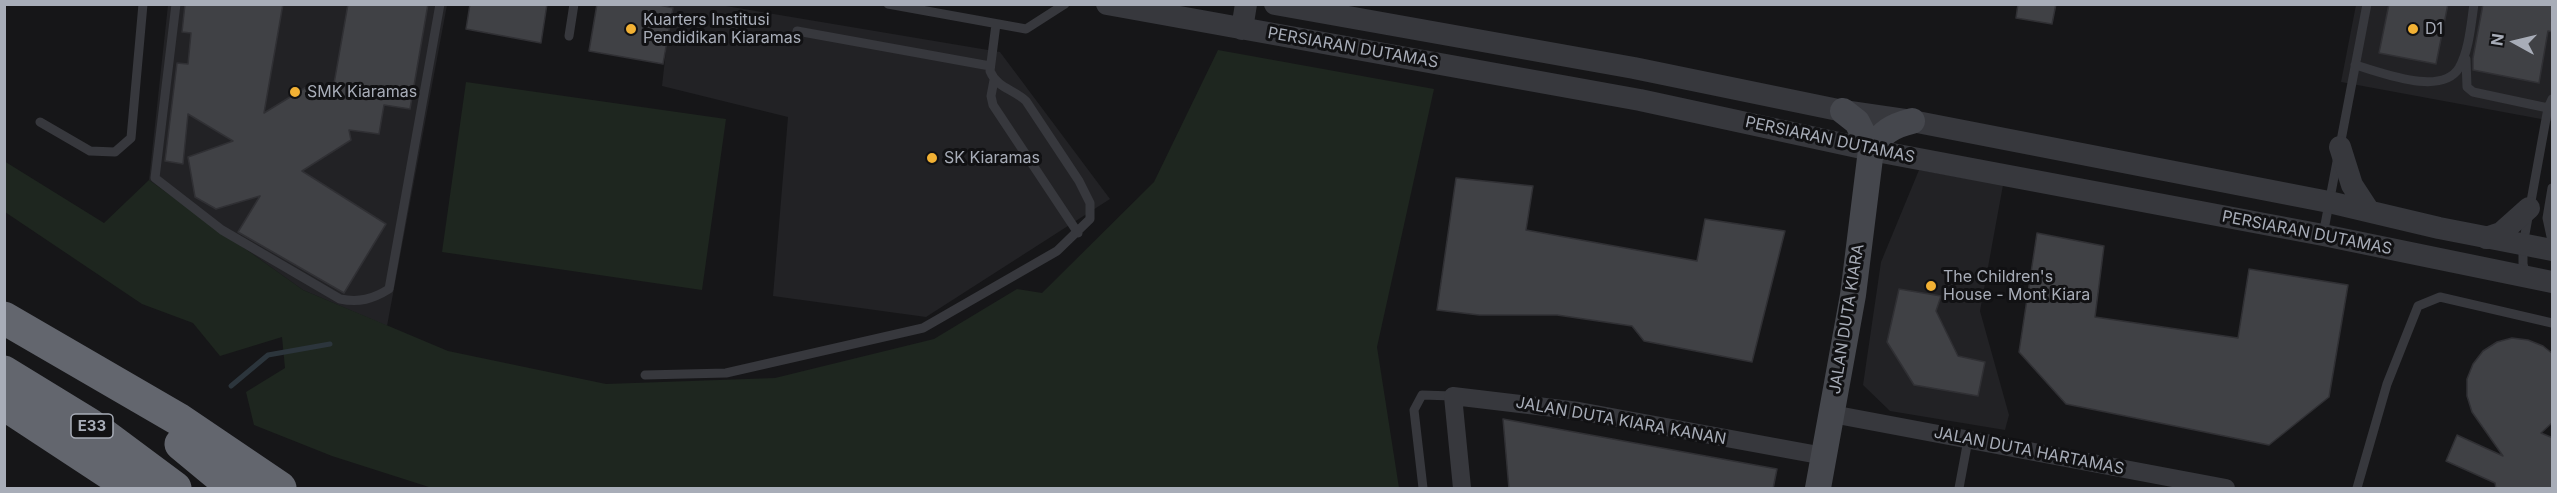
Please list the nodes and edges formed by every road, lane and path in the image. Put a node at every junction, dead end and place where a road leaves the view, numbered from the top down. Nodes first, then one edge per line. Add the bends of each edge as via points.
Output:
1 (143, 4) edge
2 (176, 4) edge
3 (440, 4) edge
4 (574, 4) edge
5 (888, 4) edge
6 (1065, 4) edge
7 (1107, 4) edge
8 (1246, 4) edge
9 (2367, 4) edge
10 (2474, 4) edge
11 (1280, 5) edge
12 (1338, 11) edge
13 (996, 24) junction
14 (1242, 28) junction
15 (797, 31) dead end
16 (1276, 34) junction
17 (569, 36) dead end
18 (2468, 39) junction
19 (2355, 65) junction
20 (990, 66) junction
21 (994, 80) junction
22 (2550, 103) edge
23 (1843, 111) junction
24 (1912, 121) junction
25 (40, 122) dead end
26 (2340, 147) junction
27 (1871, 150) junction
28 (2553, 188) edge
29 (2329, 202) junction
30 (2529, 208) junction
31 (2369, 211) junction
32 (1078, 232) junction
33 (2323, 235) junction
34 (2486, 238) junction
35 (2553, 242) edge
36 (2523, 245) junction
37 (2553, 250) edge
38 (2527, 277) junction
39 (2553, 282) edge
40 (4, 318) edge
41 (2553, 323) edge
42 (4, 372) edge
43 (645, 375) dead end
44 (113, 383) junction
45 (1453, 396) junction
46 (4, 404) edge
47 (1832, 414) junction
48 (1968, 440) junction
49 (1817, 455) junction
50 (2188, 484) edge
51 (174, 488) edge
52 (2220, 488) edge
53 (132, 489) edge
54 (234, 489) edge
55 (280, 489) edge
56 (1423, 489) edge
57 (1462, 489) edge
58 (1818, 489) edge
59 (1959, 489) edge
60 (2357, 489) edge

1 - 25 lane via 131,138 115,152 90,151
2 - 3 lane via 155,178 222,230 340,299 366,301 389,289
4 - 17 lane
5 - 13 lane
6 - 13 lane via 1026,29
7 - 14 street, PERSIARAN DUTAMAS
8 - 14 street
9 - 19 lane
10 - 18 lane
11 - 12 street, PERSIARAN DUTAMAS
11 - 16 street
12 - 23 street, PERSIARAN DUTAMAS
13 - 20 lane
14 - 16 street, PERSIARAN DUTAMAS
15 - 20 lane
16 - 27 street, PERSIARAN DUTAMAS via 1640,100
18 - 19 lane via 2460,67 2441,81 2428,83
18 - 22 lane via 2465,75 2467,87 2473,92
19 - 26 lane
20 - 21 lane
21 - 32 lane via 993,105
21 - 32 lane via 1026,101 1079,181 1091,213
22 - 30 lane
23 - 24 street, PERSIARAN DUTAMAS
23 - 27 main road via 1857,122
24 - 27 main road via 1881,134
24 - 29 street, PERSIARAN DUTAMAS
26 - 29 lane
26 - 31 street via 2352,185
27 - 33 street, PERSIARAN DUTAMAS
27 - 47 main road, JALAN DUTA KIARA via 1853,295
28 - 35 lane via 2547,219
29 - 31 street, PERSIARAN DUTAMAS
29 - 33 lane
30 - 34 street via 2501,233
30 - 36 lane
31 - 34 street, PERSIARAN DUTAMAS
32 - 43 lane via 1057,251 923,328 726,372
33 - 38 street, PERSIARAN DUTAMAS
34 - 36 street, PERSIARAN DUTAMAS
36 - 37 street, PERSIARAN DUTAMAS
36 - 38 lane
38 - 39 street, PERSIARAN DUTAMAS
40 - 44 highway
41 - 60 lane via 2440,297 2418,306 2387,384
42 - 51 highway, E33 via 89,424
44 - 54 highway
44 - 55 highway via 178,419
45 - 49 street, JALAN DUTA KIARA KANAN via 1579,411
45 - 56 lane via 1422,395 1414,410
45 - 57 street
46 - 53 highway, E33
47 - 48 street, JALAN DUTA HARTAMAS
47 - 49 main road, JALAN DUTA KIARA
48 - 50 street, JALAN DUTA HARTAMAS
48 - 59 lane
49 - 58 main road, JALAN DUTA KIARA
50 - 52 street, JALAN DUTA HARTAMAS

